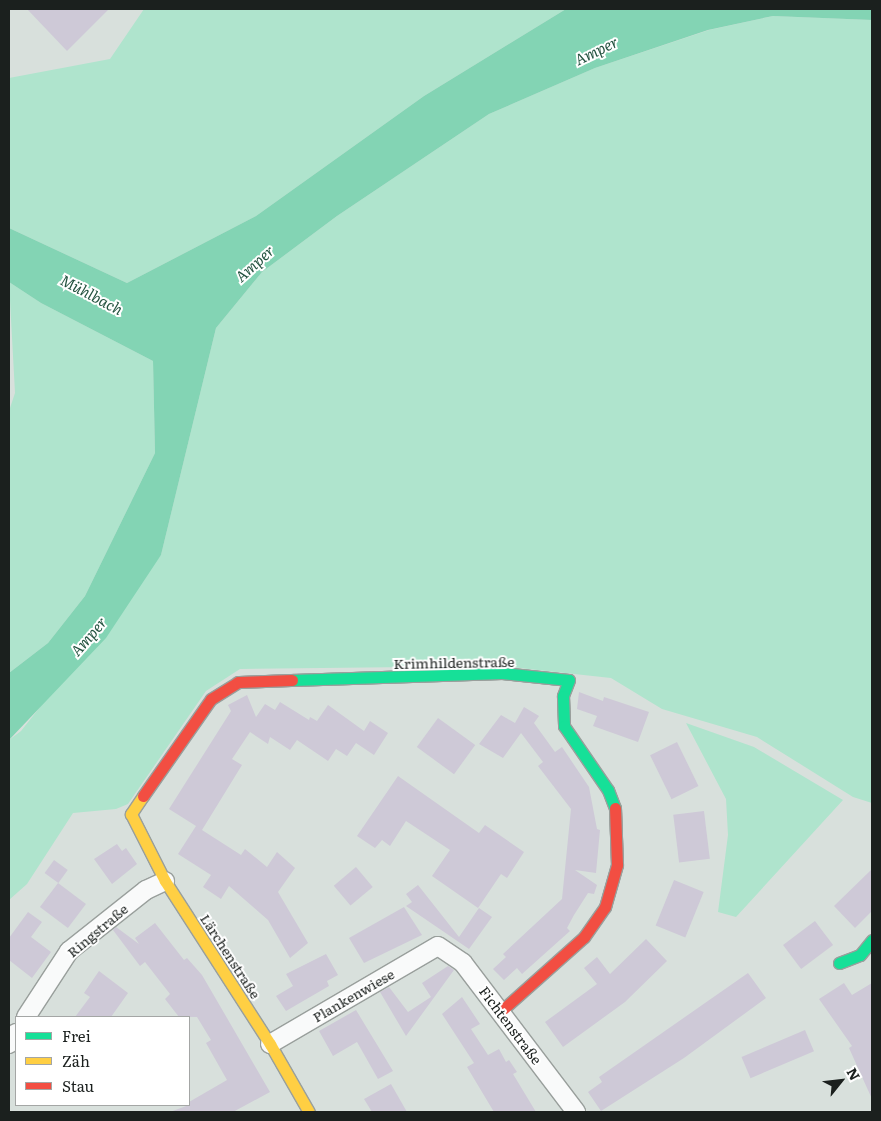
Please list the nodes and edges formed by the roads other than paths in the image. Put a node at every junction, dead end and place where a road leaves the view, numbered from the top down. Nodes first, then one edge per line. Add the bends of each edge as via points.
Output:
1 (131, 814) joint
2 (165, 881) junction
3 (872, 940) edge
4 (438, 946) joint
5 (839, 963) dead end
6 (501, 1011) junction
7 (27, 1016) edge
8 (270, 1044) junction
9 (309, 1112) edge
10 (576, 1112) edge

1 - 2 street, Lärchenstraße
1 - 6 street, Krimhildenstraße via 211,699 238,682 502,674 569,680 563,696 564,726 608,790 615,808 617,865 605,906 584,937
2 - 7 street, Ringstraße via 146,890 69,951
2 - 8 street, Lärchenstraße
3 - 5 street via 860,955
4 - 6 street, Fichtenstraße via 463,963
4 - 8 street, Plankenwiese
6 - 10 street, Fichtenstraße
8 - 9 street, Lärchenstraße

